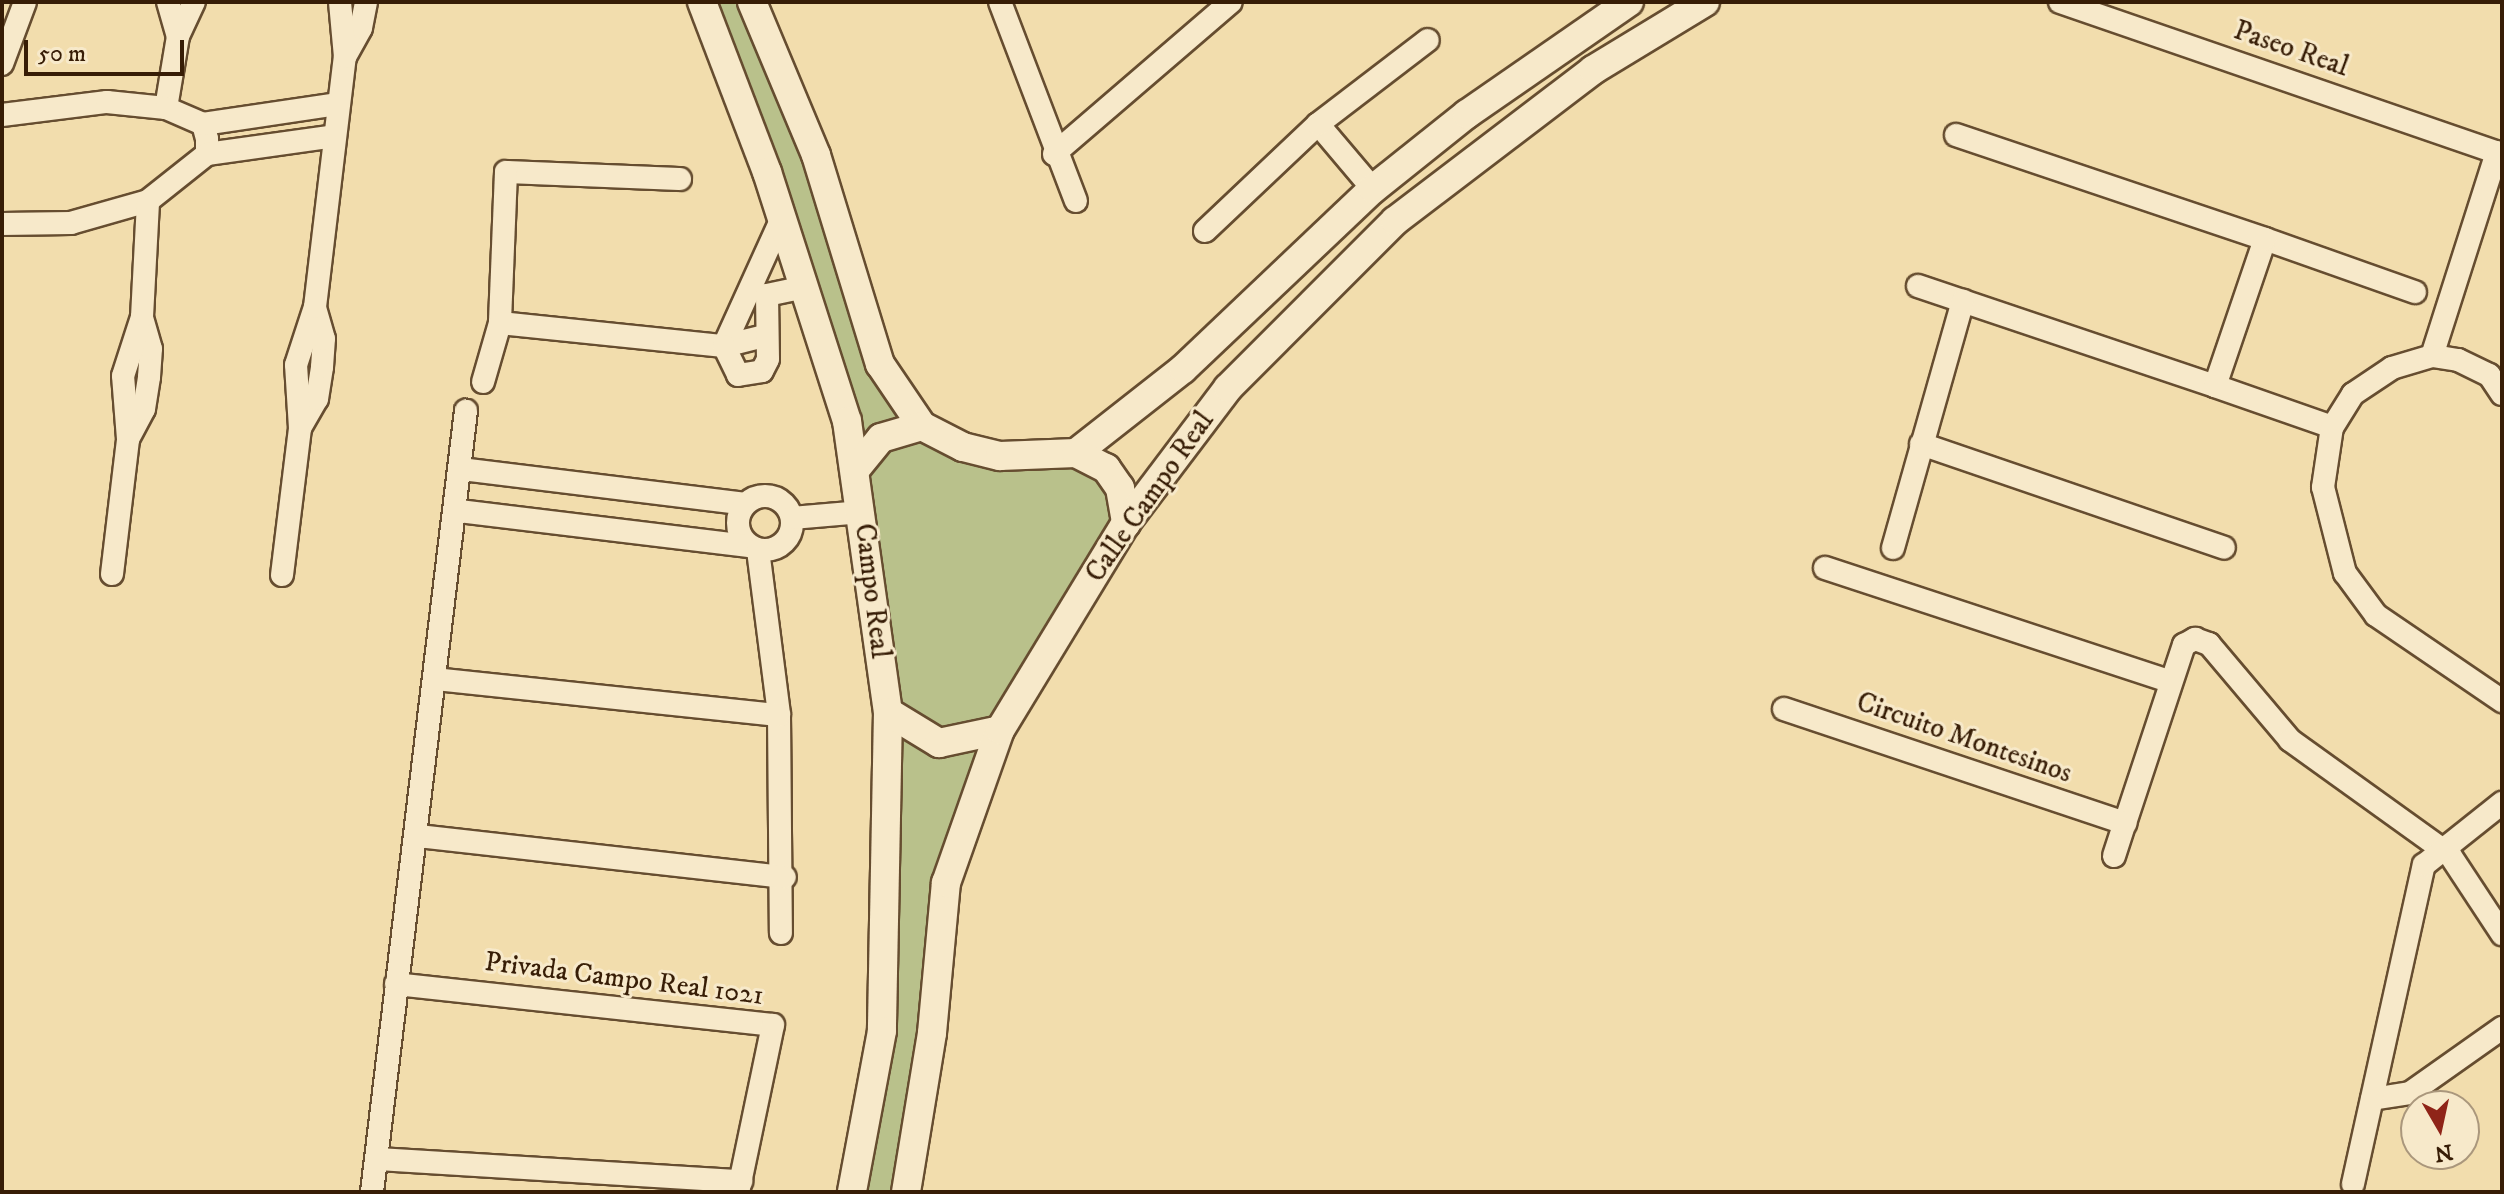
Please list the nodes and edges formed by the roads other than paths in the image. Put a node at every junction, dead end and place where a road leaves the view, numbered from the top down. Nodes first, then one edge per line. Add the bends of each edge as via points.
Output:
1 (25, 2) edge
2 (168, 2) edge
3 (194, 2) edge
4 (340, 2) edge
5 (366, 2) edge
6 (702, 2) edge
7 (1000, 2) edge
8 (1231, 2) edge
9 (1629, 2) edge
10 (1705, 2) edge
11 (2060, 2) edge
12 (758, 4) edge
13 (178, 36) junction
14 (1428, 40) dead end
15 (3, 56) edge
16 (345, 57) junction
17 (339, 104) junction
18 (166, 108) junction
19 (2, 115) edge
20 (203, 124) junction
21 (1318, 124) junction
22 (1956, 135) dead end
23 (335, 136) junction
24 (2499, 153) edge
25 (207, 154) junction
26 (1054, 154) junction
27 (680, 179) dead end
28 (1373, 189) junction
29 (148, 201) junction
30 (1076, 201) dead end
31 (782, 218) junction
32 (2, 224) edge
33 (1205, 231) dead end
34 (2265, 239) junction
35 (1918, 286) dead end
36 (805, 287) junction
37 (2415, 292) dead end
38 (758, 294) junction
39 (1963, 301) junction
40 (500, 323) junction
41 (764, 336) junction
42 (724, 346) junction
43 (2432, 356) junction
44 (483, 382) dead end
45 (2215, 386) junction
46 (2502, 394) edge
47 (466, 411) dead end
48 (922, 426) junction
49 (2332, 427) junction
50 (1921, 444) junction
51 (1076, 453) junction
52 (461, 469) junction
53 (855, 470) junction
54 (745, 504) junction
55 (459, 511) junction
56 (862, 512) junction
57 (792, 518) junction
58 (1126, 523) junction
59 (753, 548) junction
60 (1893, 548) dead end
61 (2224, 548) dead end
62 (1825, 568) dead end
63 (112, 574) dead end
64 (282, 575) dead end
65 (435, 679) junction
66 (2171, 682) junction
67 (2502, 701) edge
68 (1784, 709) dead end
69 (888, 712) junction
70 (779, 715) junction
71 (1000, 730) junction
72 (2502, 803) edge
73 (2125, 823) junction
74 (418, 836) junction
75 (2440, 846) junction
76 (2114, 856) dead end
77 (785, 877) junction
78 (781, 933) dead end
79 (2502, 934) edge
80 (396, 984) junction
81 (2502, 1028) edge
82 (2372, 1099) junction
83 (377, 1159) junction
84 (2353, 1184) dead end
85 (740, 1186) edge
86 (372, 1192) edge
87 (852, 1192) edge
88 (906, 1192) edge

1 - 15 street
2 - 13 street
3 - 13 street
4 - 16 street
5 - 16 street via 361,28
6 - 31 street
7 - 26 street
8 - 26 street
9 - 28 street, Calle Campo Real via 1549,54
10 - 58 street, Calle Campo Real via 1593,70 1395,221 1228,388
11 - 24 street, Paseo Real
12 - 48 street via 816,155 880,364
13 - 18 street
14 - 21 street
16 - 17 street
17 - 20 street
17 - 23 street
18 - 19 street via 51,104
18 - 20 street
20 - 25 street
21 - 28 street
21 - 33 street
22 - 34 street
23 - 25 street
23 - 64 street via 315,307 324,339 322,367 317,399 300,428
24 - 43 street
25 - 29 street
26 - 30 street
27 - 40 street via 506,172
28 - 51 street, Calle Campo Real via 1183,369
29 - 32 street via 71,223
29 - 63 street via 142,317 151,349 149,377 144,409 128,439
31 - 36 street
31 - 38 street
34 - 37 street
34 - 45 street
35 - 39 street
36 - 38 street
36 - 53 street
38 - 41 street
38 - 42 street
39 - 45 street
39 - 50 street
40 - 42 street
40 - 44 street
41 - 42 street
41 - 42 street via 768,359 751,377 730,368
43 - 46 street via 2489,375
43 - 49 street via 2392,368 2353,394
45 - 49 street
47 - 52 street
48 - 51 street via 963,447 1000,456
48 - 53 street via 881,438
49 - 67 street via 2323,487 2345,573 2376,615
50 - 60 street
50 - 61 street
51 - 58 street via 1106,468 1120,488
52 - 54 street
52 - 55 street
53 - 56 street, Campo Real
54 - 57 street via 772,496
54 - 59 street via 738,530
55 - 59 street
55 - 65 street
56 - 57 street
56 - 69 street, Campo Real
57 - 59 street via 785,543
58 - 71 street, Calle Campo Real
59 - 70 street
62 - 66 street
65 - 70 street
65 - 74 street
66 - 73 street
66 - 75 street via 2184,645 2195,639 2209,644 2290,740
68 - 73 street, Circuito Montesinos
69 - 71 street via 939,743
69 - 87 street via 882,1031
70 - 77 street
71 - 88 street, Calle Campo Real via 946,883 932,1033
72 - 75 street
73 - 76 street
74 - 77 street
74 - 80 street
75 - 79 street via 2463,867
75 - 82 street via 2420,876
77 - 78 street
80 - 83 street
80 - 85 street, Privada Campo Real 1021 via 773,1025
81 - 82 street via 2410,1093
82 - 84 street
83 - 85 street
83 - 86 street

